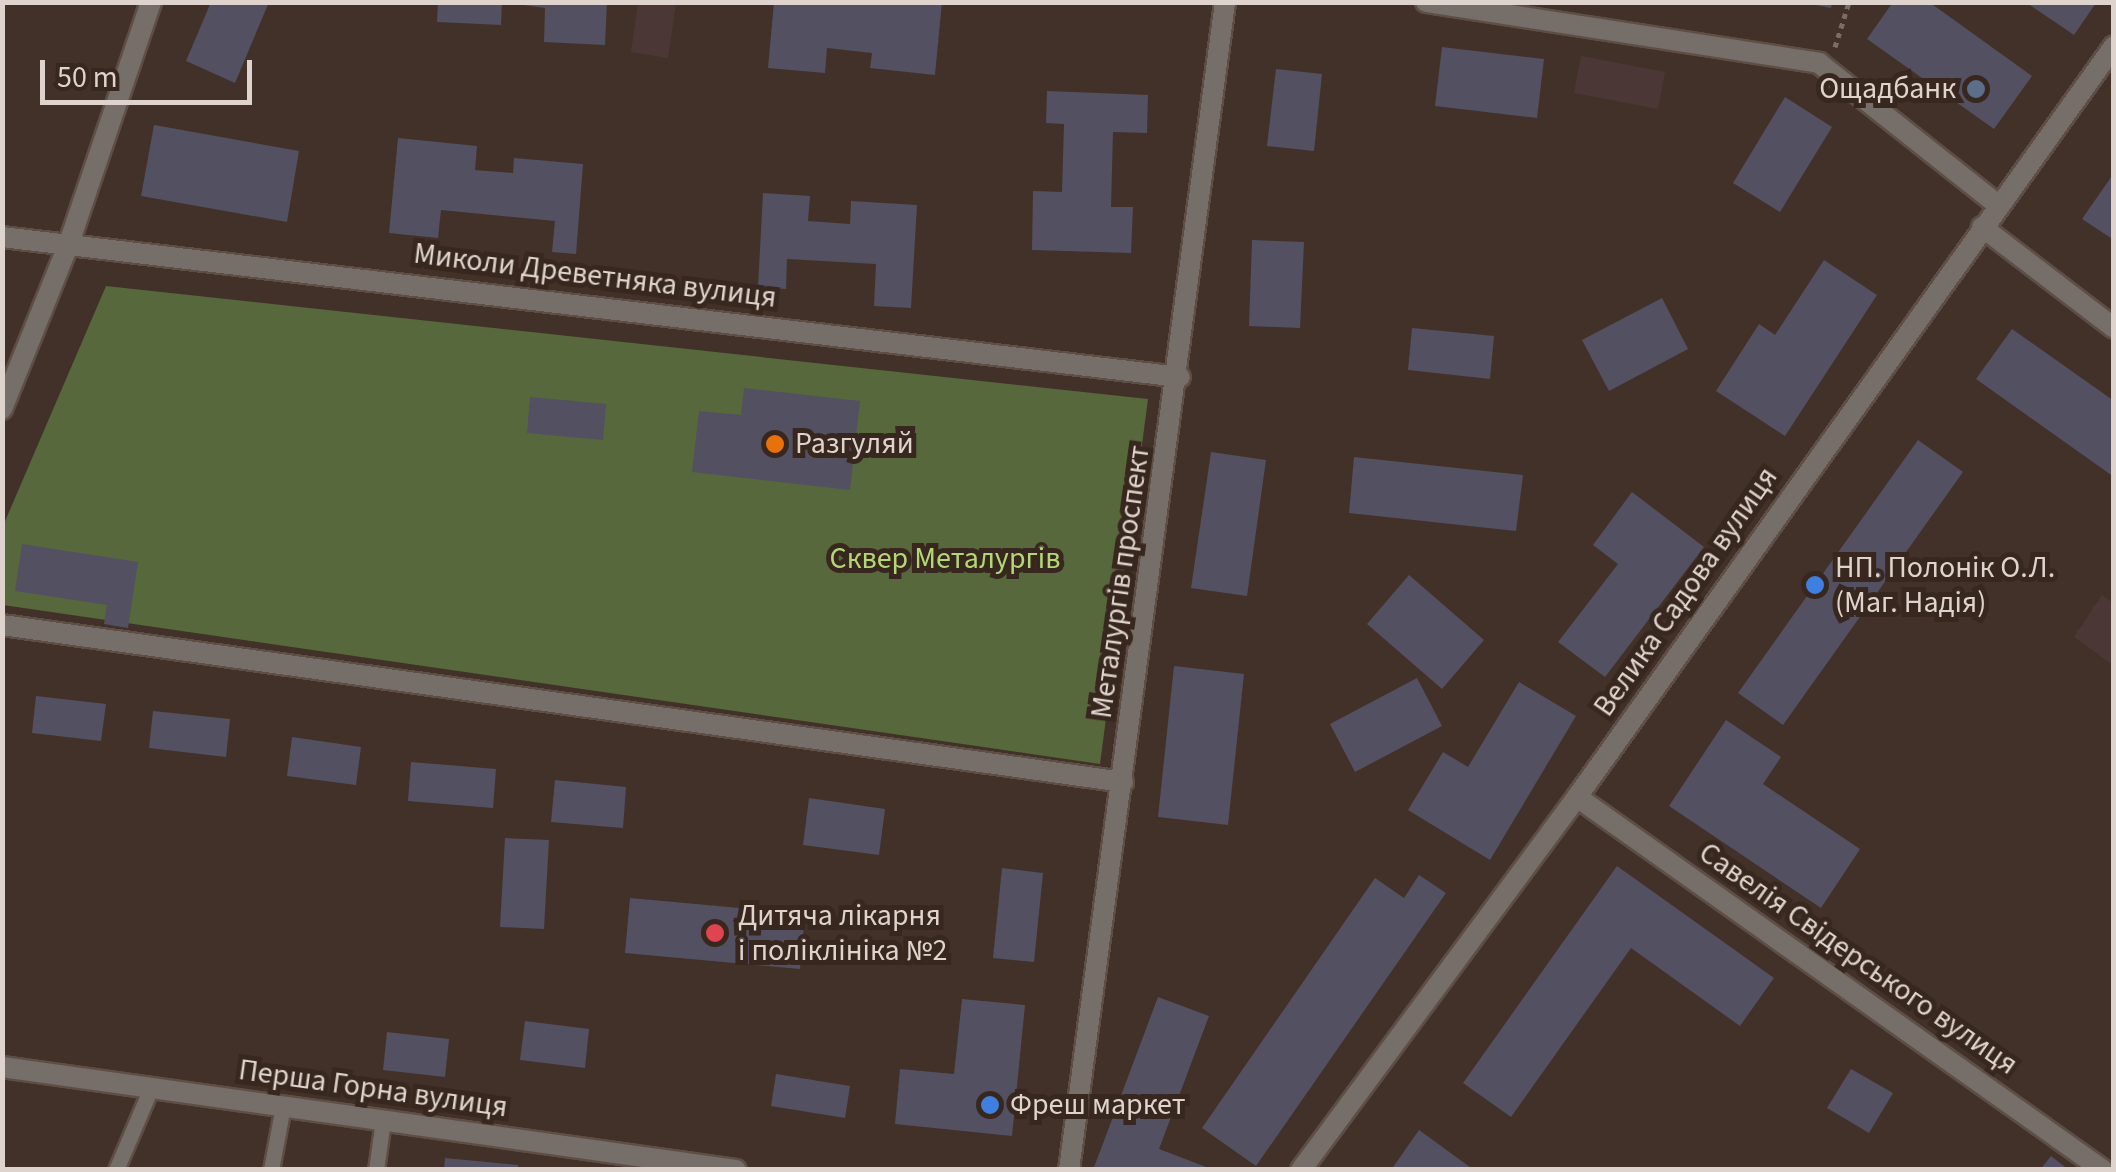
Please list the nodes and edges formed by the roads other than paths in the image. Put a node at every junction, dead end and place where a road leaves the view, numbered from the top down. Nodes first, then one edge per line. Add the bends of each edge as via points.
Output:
1 (150, 2) edge
2 (1225, 2) edge
3 (1426, 2) edge
4 (2114, 46) edge
5 (1998, 206) junction
6 (1982, 227) junction
7 (2, 237) edge
8 (69, 243) junction
9 (2114, 328) edge
10 (1180, 377) junction
11 (2, 408) edge
12 (2, 626) edge
13 (1123, 782) junction
14 (1578, 797) junction
15 (2, 1067) edge
16 (151, 1088) junction
17 (283, 1106) junction
18 (383, 1120) junction
19 (116, 1170) edge
20 (272, 1170) edge
21 (376, 1170) edge
22 (736, 1170) edge
23 (1070, 1170) edge
24 (1301, 1170) edge
25 (2104, 1170) edge

1 - 8 street
2 - 10 street, Металургів проспект
3 - 5 street via 1819,63
4 - 5 street, Велика Садова вулиця
5 - 6 street, Велика Садова вулиця
6 - 9 street
6 - 14 street, Велика Садова вулиця
7 - 8 street, Миколи Древетняка вулиця
8 - 10 street, Миколи Древетняка вулиця
8 - 11 street
10 - 13 street, Металургів проспект
12 - 13 street
13 - 23 street, Металургів проспект
14 - 24 street, Велика Садова вулиця
14 - 25 street, Савелія Свідерського вулиця
15 - 16 street, Перша Горна вулиця
16 - 17 street, Перша Горна вулиця
16 - 19 lane
17 - 18 street, Перша Горна вулиця
17 - 20 lane
18 - 21 lane
18 - 22 street, Перша Горна вулиця

